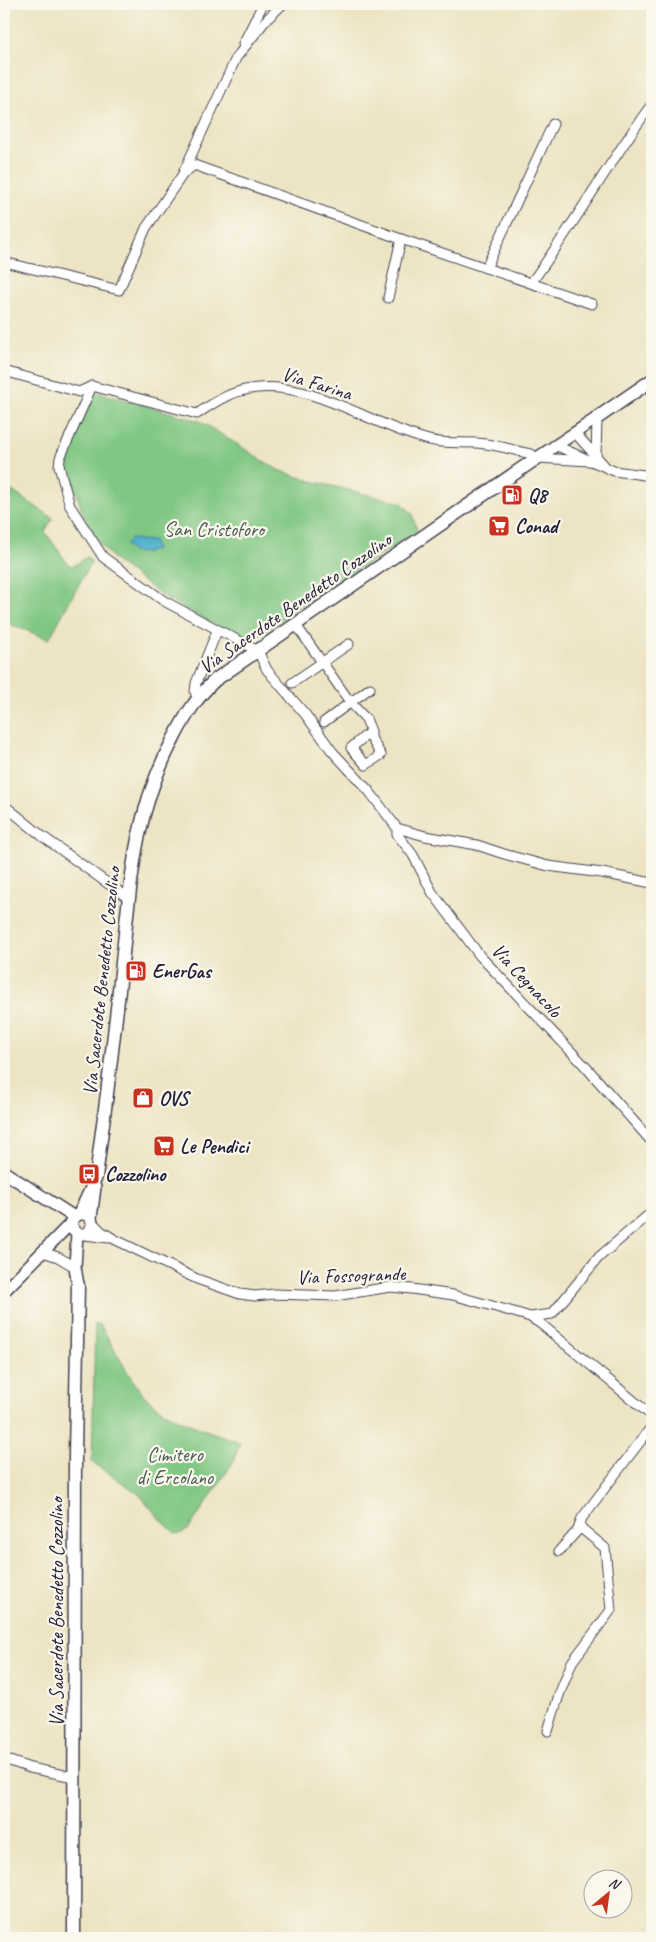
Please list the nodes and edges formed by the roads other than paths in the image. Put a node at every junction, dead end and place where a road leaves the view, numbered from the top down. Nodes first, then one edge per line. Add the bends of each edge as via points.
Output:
1 (262, 4) edge
2 (283, 4) edge
3 (236, 58) junction
4 (652, 104) edge
5 (553, 124) dead end
6 (183, 174) junction
7 (400, 239) junction
8 (4, 262) edge
9 (486, 268) junction
10 (532, 283) junction
11 (388, 298) dead end
12 (592, 304) dead end
13 (4, 371) edge
14 (652, 380) edge
15 (92, 386) junction
16 (597, 418) junction
17 (576, 433) junction
18 (557, 446) junction
19 (537, 458) junction
20 (593, 459) junction
21 (652, 476) edge
22 (296, 625) junction
23 (217, 631) junction
24 (349, 644) dead end
25 (258, 651) junction
26 (322, 662) junction
27 (292, 683) dead end
28 (370, 688) dead end
29 (198, 697) junction
30 (350, 702) junction
31 (324, 722) dead end
32 (370, 731) dead end
33 (4, 805) edge
34 (397, 828) junction
35 (652, 883) edge
36 (128, 898) junction
37 (652, 1142) edge
38 (4, 1172) edge
39 (96, 1177) junction
40 (652, 1212) edge
41 (92, 1220) junction
42 (77, 1226) junction
43 (114, 1239) junction
44 (43, 1252) junction
45 (75, 1267) junction
46 (78, 1285) junction
47 (4, 1291) edge
48 (530, 1317) junction
49 (652, 1416) edge
50 (652, 1426) edge
51 (580, 1524) junction
52 (559, 1551) dead end
53 (548, 1731) dead end
54 (4, 1759) edge
55 (74, 1777) junction
56 (74, 1938) edge

1 - 3 street
2 - 3 street
3 - 6 street
4 - 10 street
5 - 9 street
6 - 7 street via 194,165
6 - 8 street via 146,228 119,290
7 - 9 street
7 - 11 street
9 - 10 street
10 - 12 street
13 - 15 street, Via Farina via 79,392
14 - 16 main road, Via Sacerdote Benedetto Cozzolino
15 - 19 street, Via Farina via 197,414 234,392 270,386 289,388 430,440 486,444
15 - 23 street via 60,458 59,466 70,506 103,557 164,601
16 - 17 street, Via Sacerdote Benedetto Cozzolino
16 - 20 street
17 - 18 street, Via Sacerdote Benedetto Cozzolino
17 - 20 street
18 - 19 street, Via Sacerdote Benedetto Cozzolino
18 - 20 street
19 - 20 street, Via Farina
19 - 22 main road, Via Sacerdote Benedetto Cozzolino
20 - 21 street via 614,471
22 - 25 main road, Via Sacerdote Benedetto Cozzolino
22 - 26 street
23 - 25 street
23 - 29 street via 196,683
24 - 26 street
25 - 29 main road, Via Sacerdote Benedetto Cozzolino via 215,680
25 - 34 street, Via Cegnacolo via 267,670
26 - 27 street
26 - 30 street
28 - 30 street
29 - 36 main road, Via Sacerdote Benedetto Cozzolino via 154,779 133,857
30 - 31 street
30 - 32 street via 366,719
33 - 36 street
34 - 35 street via 477,845 548,866
34 - 37 street, Via Cegnacolo via 397,834 432,892 480,956
36 - 39 main road, Via Sacerdote Benedetto Cozzolino
38 - 42 street
39 - 41 street, Via Sacerdote Benedetto Cozzolino
39 - 42 street, Via Sacerdote Benedetto Cozzolino
40 - 48 street via 599,1257 552,1314
41 - 42 street via 85,1214
41 - 42 street, Via Sacerdote Benedetto Cozzolino via 90,1231
41 - 43 street
42 - 43 street
42 - 44 street
42 - 45 street, Via Sacerdote Benedetto Cozzolino
42 - 46 street, Via Sacerdote Benedetto Cozzolino
43 - 48 street, Via Fossogrande via 197,1279 240,1294 335,1296 390,1287 453,1295
44 - 45 street
44 - 47 street
45 - 46 street, Via Sacerdote Benedetto Cozzolino
46 - 55 main road, Via Sacerdote Benedetto Cozzolino
48 - 49 street, Via Fossogrande
50 - 51 street
51 - 52 street
51 - 53 street via 605,1548 611,1610 572,1662
54 - 55 street
55 - 56 main road, Via Sacerdote Benedetto Cozzolino

